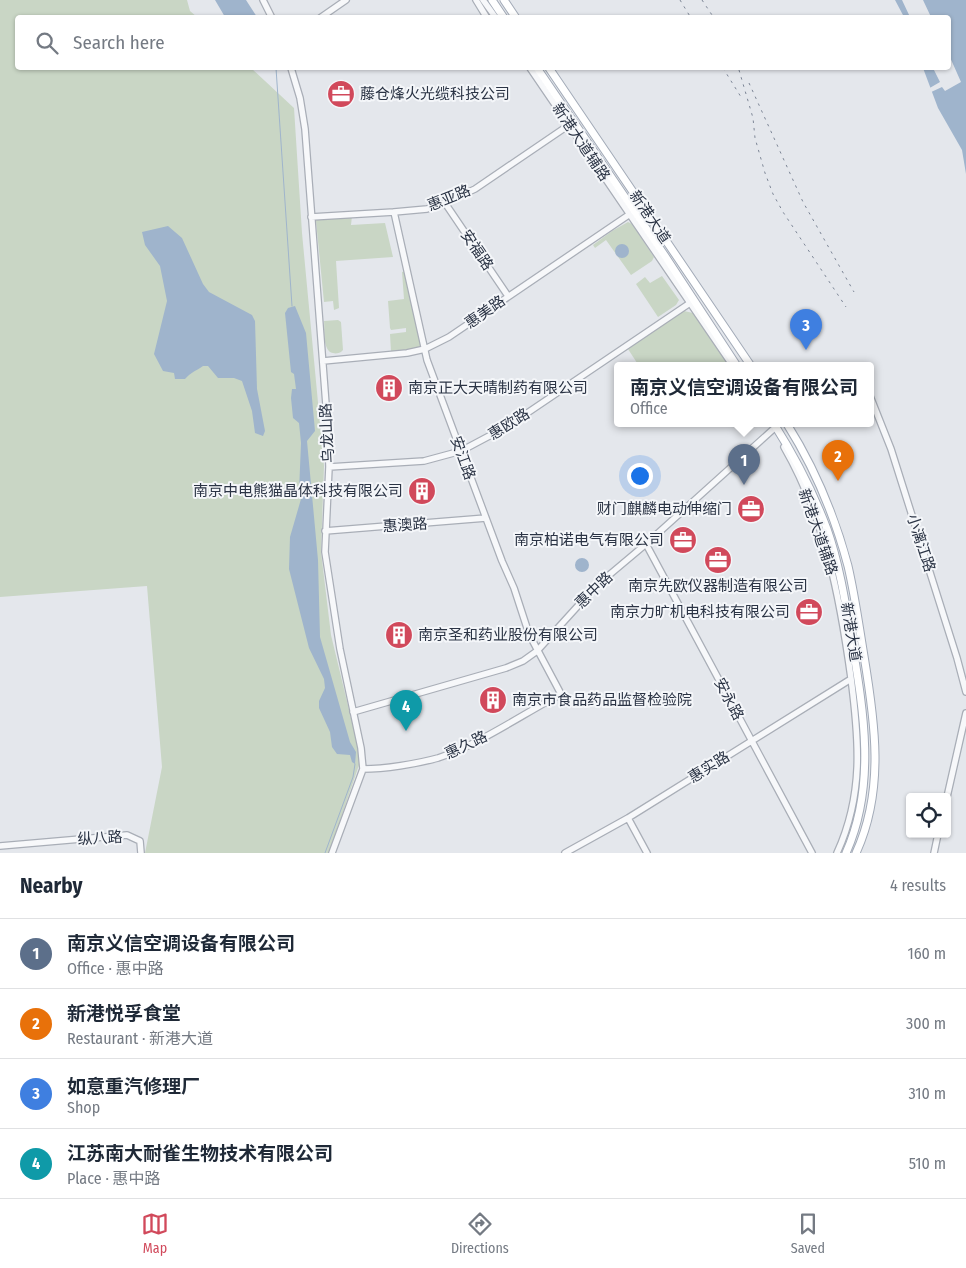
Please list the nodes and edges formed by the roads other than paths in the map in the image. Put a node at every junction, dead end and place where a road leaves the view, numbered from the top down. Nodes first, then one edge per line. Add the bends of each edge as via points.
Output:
1 (263, 0) edge
2 (346, 0) edge
3 (476, 0) edge
4 (483, 0) edge
5 (492, 0) edge
6 (504, 0) edge
7 (270, 15) edge
8 (324, 15) edge
9 (486, 15) edge
10 (494, 15) edge
11 (502, 15) edge
12 (514, 15) edge
13 (292, 70) edge
14 (531, 70) edge
15 (538, 70) edge
16 (550, 70) edge
17 (569, 125) junction
18 (446, 203) junction
19 (394, 212) junction
20 (630, 214) junction
21 (312, 216) junction
22 (508, 296) junction
23 (690, 303) junction
24 (425, 349) junction
25 (323, 361) junction
26 (730, 362) edge
27 (734, 362) edge
28 (748, 362) edge
29 (874, 406) edge
30 (772, 427) edge
31 (775, 427) edge
32 (775, 427) edge
33 (789, 427) edge
34 (461, 451) junction
35 (329, 467) junction
36 (486, 518) junction
37 (325, 531) junction
38 (646, 544) junction
39 (537, 651) junction
40 (851, 679) junction
41 (966, 692) edge
42 (560, 694) joint
43 (353, 712) junction
44 (966, 713) edge
45 (751, 741) junction
46 (362, 769) junction
47 (948, 793) edge
48 (628, 818) junction
49 (937, 838) edge
50 (0, 846) edge
51 (141, 853) edge
52 (332, 853) edge
53 (565, 853) edge
54 (647, 853) edge
55 (812, 853) edge
56 (837, 853) edge
57 (846, 853) edge
58 (856, 853) edge
59 (934, 853) edge

1 - 7 street
2 - 8 street
3 - 9 street
4 - 10 street
5 - 11 main road
6 - 12 main road
13 - 21 street, 乌龙山路 via 305,129
14 - 17 street, 新港大道辅路
15 - 27 main road, 新港大道
16 - 28 main road, 新港大道
17 - 18 street, 惠亚路 via 475,189
17 - 20 street, 新港大道辅路
18 - 19 street, 惠亚路 via 427,209
18 - 22 street, 安福路
19 - 21 street, 惠亚路
19 - 24 street, 安江路
20 - 22 street, 惠美路
20 - 23 street, 新港大道辅路
21 - 25 street, 乌龙山路
22 - 24 street, 惠美路 via 449,337
23 - 26 street, 新港大道辅路
23 - 34 street, 惠欧路 via 508,426
24 - 25 street, 惠美路
24 - 34 street, 安江路
25 - 35 street, 乌龙山路
29 - 41 street, 小漓江路 via 891,449
30 - 38 street, 惠中路
31 - 40 street, 新港大道辅路 via 806,491 824,540 838,591
32 - 57 main road, 新港大道 via 799,466 828,531 844,590 865,753 858,820
33 - 58 main road, 新港大道 via 820,488 848,566 874,711 872,801
34 - 35 street, 惠欧路 via 424,461
34 - 36 street, 安江路
35 - 37 street, 乌龙山路
36 - 37 street, 惠澳路
36 - 39 street, 安江路
37 - 43 street, 乌龙山路 via 325,552 338,639
38 - 39 street, 惠中路 via 596,586
38 - 45 street, 安永路
39 - 42 street, 安江路
39 - 43 street, 惠中路 via 506,668
40 - 45 street, 惠实路
40 - 56 street, 新港大道辅路 via 856,709 858,770 855,796
42 - 46 street, 惠久路 via 464,748 426,761
43 - 46 street, 乌龙山路
44 - 47 street
45 - 48 street, 惠实路
45 - 55 street, 安永路
46 - 52 street, 乌龙山路
48 - 53 street, 惠实路
48 - 54 street
49 - 59 street
50 - 51 street, 纵八路 via 126,835 140,841

